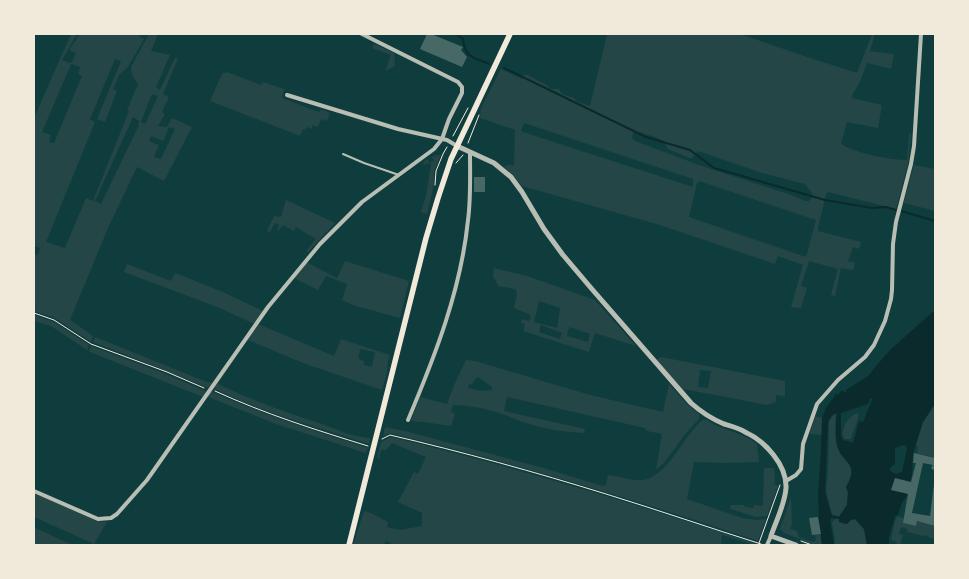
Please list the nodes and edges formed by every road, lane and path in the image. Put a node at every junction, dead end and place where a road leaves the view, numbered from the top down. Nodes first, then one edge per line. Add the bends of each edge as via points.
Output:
1 (362, 34) edge
2 (510, 34) edge
3 (921, 34) edge
4 (287, 95) dead end
5 (480, 110) dead end
6 (442, 139) junction
7 (448, 146) dead end
8 (458, 146) junction
9 (466, 146) dead end
10 (470, 152) junction
11 (343, 154) dead end
12 (399, 175) junction
13 (435, 186) dead end
14 (34, 313) edge
15 (210, 390) junction
16 (408, 420) dead end
17 (382, 439) dead end
18 (368, 446) dead end
19 (784, 481) junction
20 (34, 491) edge
21 (771, 536) junction
22 (349, 545) edge
23 (767, 545) edge
24 (796, 545) edge

1 - 6 street via 458,82 462,87
2 - 8 main road
3 - 19 street via 914,146 894,234 888,312 882,331 865,357 817,404 803,444 801,469
4 - 6 street
5 - 9 path
6 - 8 street
6 - 12 street via 434,149
7 - 13 path via 436,171
8 - 10 street
8 - 22 main road via 433,214
10 - 16 street via 464,253 450,311
10 - 19 street via 498,166 515,182 560,251 691,403 711,418 760,441 777,460 784,473
11 - 12 lane
12 - 15 street via 362,202 320,244 268,307
14 - 15 path via 54,320 92,344
15 - 18 path via 287,420
15 - 20 street via 147,480 111,518 98,519
17 - 19 path via 390,435 459,452 607,494 759,543
19 - 21 street via 785,497
21 - 23 street
21 - 24 street

